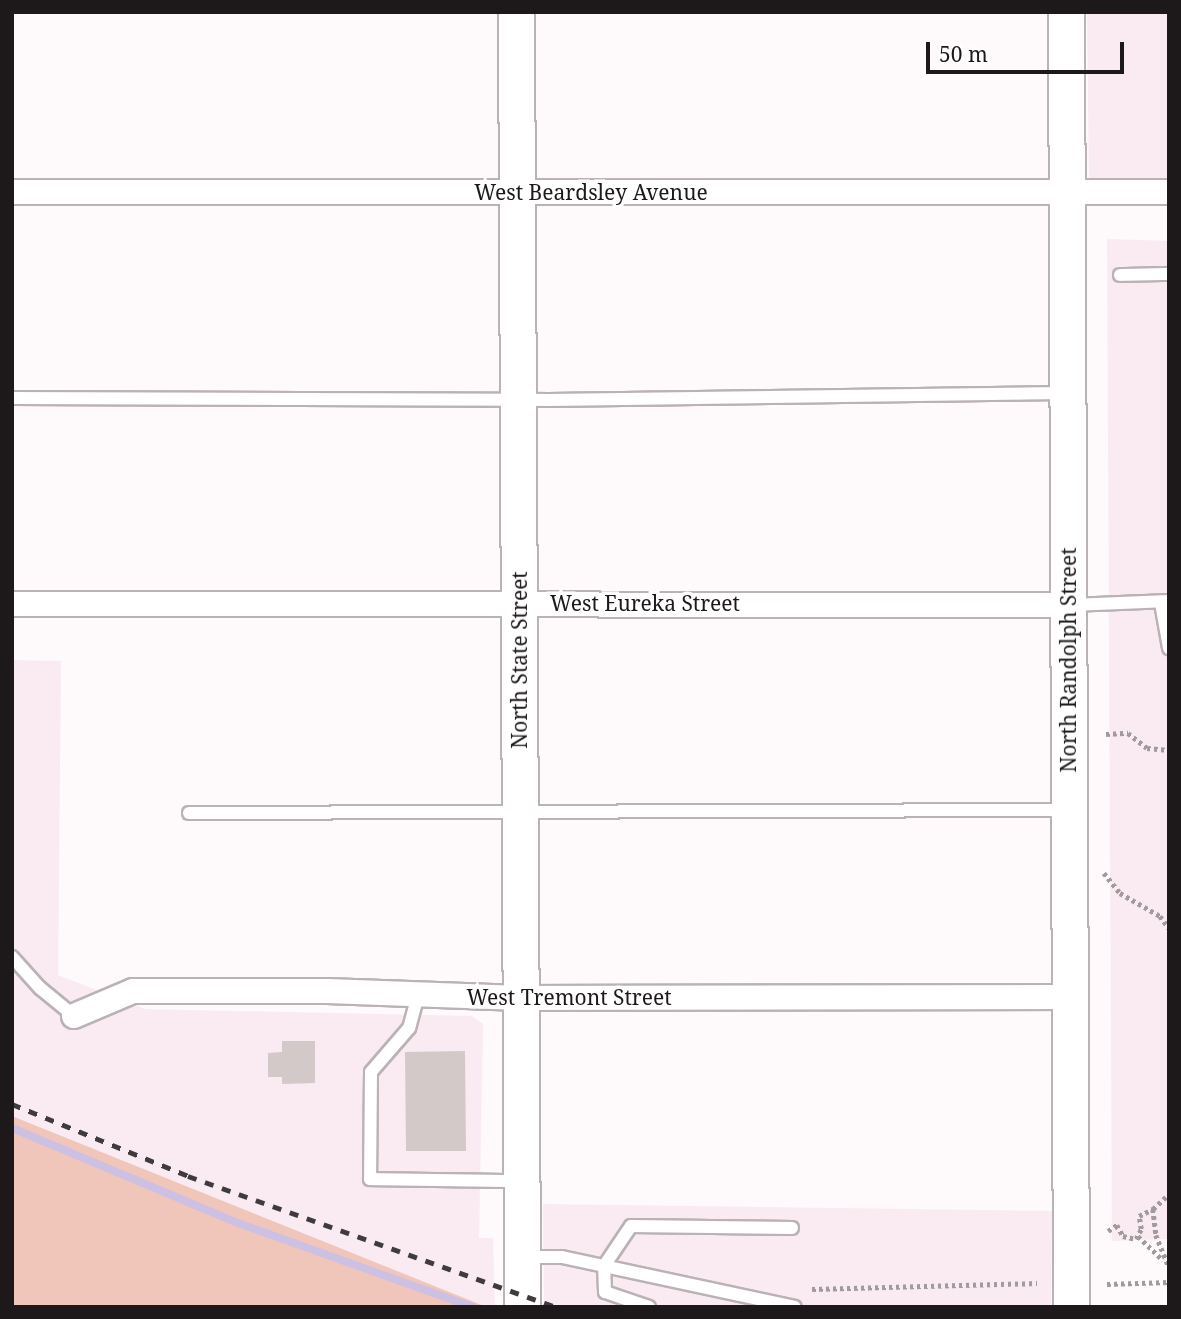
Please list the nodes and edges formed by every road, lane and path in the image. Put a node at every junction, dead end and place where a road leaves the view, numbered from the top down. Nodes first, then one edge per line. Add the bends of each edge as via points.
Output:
1 (516, 12) edge
2 (1066, 12) edge
3 (1066, 191) junction
4 (12, 192) edge
5 (517, 192) junction
6 (1169, 192) edge
7 (1169, 274) edge
8 (1120, 275) dead end
9 (1067, 393) junction
10 (12, 398) edge
11 (518, 399) junction
12 (1165, 602) edge
13 (12, 604) edge
14 (519, 604) junction
15 (1068, 605) junction
16 (1169, 648) edge
17 (1106, 734) dead end
18 (1169, 750) edge
19 (1069, 810) junction
20 (520, 812) junction
21 (189, 813) dead end
22 (1104, 873) dead end
23 (1169, 928) edge
24 (12, 957) edge
25 (418, 995) junction
26 (1070, 997) junction
27 (520, 998) junction
28 (74, 1016) joint
29 (522, 1181) junction
30 (1169, 1194) edge
31 (1153, 1209) junction
32 (792, 1228) dead end
33 (1108, 1231) dead end
34 (1138, 1236) junction
35 (522, 1258) junction
36 (1168, 1265) edge
37 (604, 1266) junction
38 (1169, 1282) edge
39 (1037, 1283) dead end
40 (1107, 1284) dead end
41 (812, 1289) dead end
42 (522, 1307) edge
43 (649, 1307) edge
44 (795, 1307) edge
45 (1071, 1307) edge

1 - 5 main road, North State Street
2 - 3 main road, North Randolph Street
3 - 5 street, West Beardsley Avenue
3 - 6 street, West Beardsley Avenue
3 - 9 main road, North Randolph Street
4 - 5 street, West Beardsley Avenue
5 - 11 main road, North State Street
7 - 8 lane
9 - 11 lane
9 - 15 main road, North Randolph Street
10 - 11 lane
11 - 14 main road, North State Street
12 - 15 lane
12 - 16 lane
13 - 14 street, West Eureka Street
14 - 15 street, West Eureka Street
14 - 20 main road, North State Street
15 - 19 main road, North Randolph Street
17 - 18 path via 1128,733 1147,748
19 - 20 lane
19 - 26 main road, North Randolph Street
20 - 21 lane
20 - 27 main road, North State Street
22 - 23 path via 1120,893 1160,916
24 - 28 lane
25 - 27 street, West Tremont Street
25 - 28 street, West Tremont Street via 133,991
25 - 29 lane via 409,1028 371,1072 370,1179
26 - 27 street, West Tremont Street
26 - 45 main road, North Randolph Street
27 - 29 main road, North State Street
29 - 35 main road, North State Street
30 - 31 path
31 - 34 path via 1139,1216
31 - 36 path via 1159,1245
32 - 37 lane via 631,1226
33 - 34 path via 1117,1226 1129,1239
34 - 36 path
35 - 37 lane via 562,1257
35 - 42 main road, North State Street
37 - 43 lane via 605,1292
37 - 44 lane
38 - 40 path
39 - 41 path

